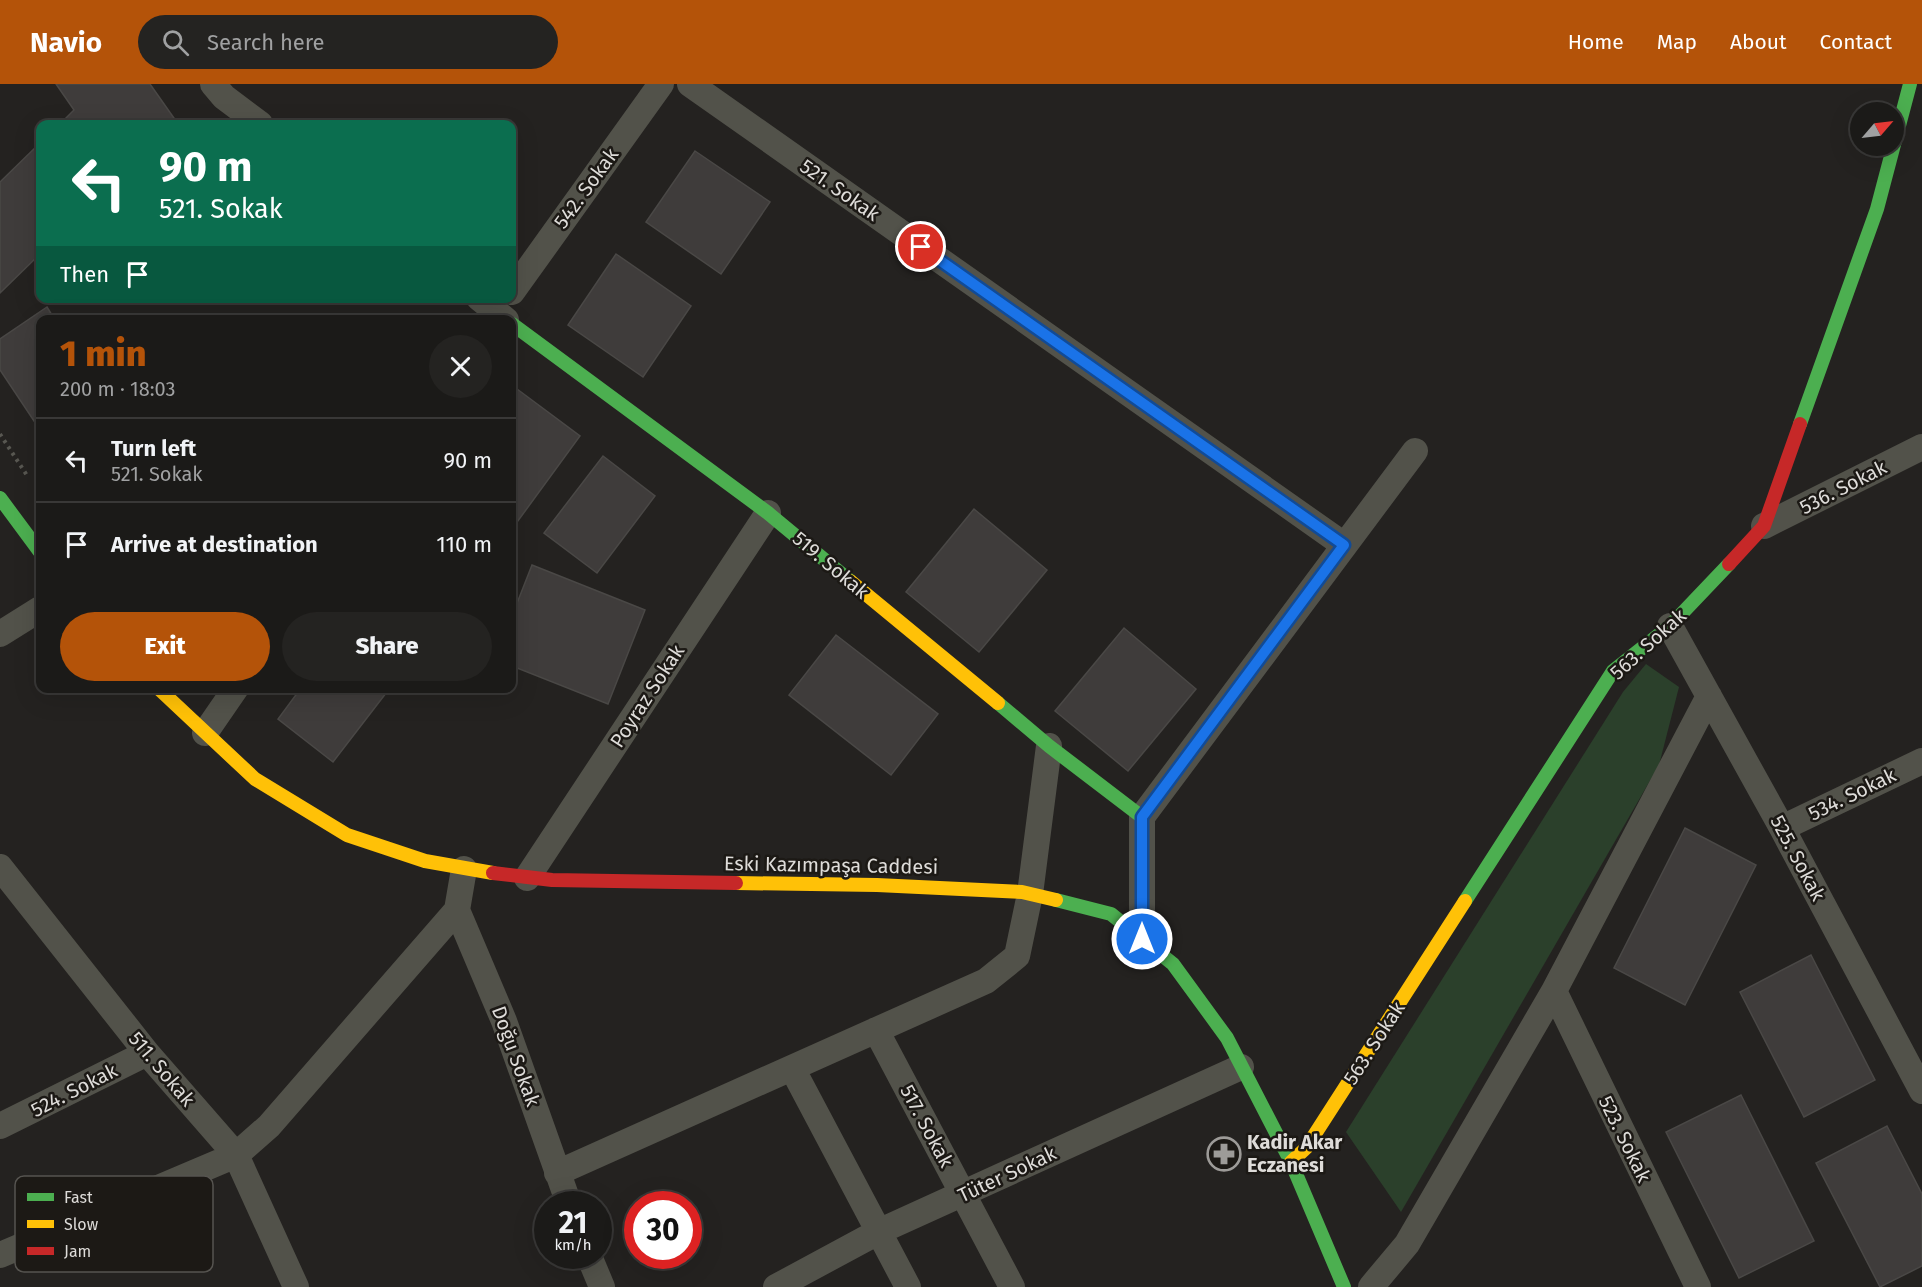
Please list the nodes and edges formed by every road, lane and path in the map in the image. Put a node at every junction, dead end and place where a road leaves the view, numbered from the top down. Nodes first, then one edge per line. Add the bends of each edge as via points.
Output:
1 (213, 84) edge
2 (661, 84) edge
3 (690, 84) edge
4 (1910, 84) edge
5 (255, 120) edge
6 (516, 286) edge
7 (516, 325) edge
8 (0, 434) edge
9 (1922, 447) edge
10 (1415, 451) dead end
11 (31, 481) dead end
12 (0, 498) edge
13 (768, 513) junction
14 (1764, 526) junction
15 (1344, 545) junction
16 (36, 547) edge
17 (36, 612) edge
18 (1670, 626) junction
19 (0, 634) edge
20 (163, 693) edge
21 (233, 693) edge
22 (1709, 696) junction
23 (205, 733) junction
24 (1049, 746) junction
25 (1922, 760) edge
26 (1142, 817) junction
27 (1782, 828) junction
28 (0, 867) edge
29 (464, 869) junction
30 (527, 878) junction
31 (1030, 894) junction
32 (457, 910) junction
33 (1142, 939) junction
34 (1554, 991) junction
35 (876, 1030) junction
36 (147, 1053) junction
37 (1241, 1067) junction
38 (792, 1068) junction
39 (1922, 1091) edge
40 (0, 1126) edge
41 (236, 1155) junction
42 (1291, 1162) junction
43 (557, 1173) junction
44 (186, 1176) edge
45 (564, 1191) edge
46 (963, 1194) junction
47 (878, 1232) junction
48 (15, 1249) edge
49 (0, 1255) edge
50 (594, 1269) edge
51 (296, 1287) edge
52 (602, 1287) edge
53 (776, 1287) edge
54 (908, 1287) edge
55 (1012, 1287) edge
56 (1344, 1287) edge
57 (1371, 1287) edge
58 (1698, 1287) edge

1 - 5 street
2 - 6 street, 542. Sokak
3 - 15 street, 521. Sokak
4 - 14 street, 563. Sokak via 1877,209
7 - 13 street, 519. Sokak
8 - 11 path
9 - 14 street, 536. Sokak
10 - 15 street
12 - 16 street
13 - 24 street, 519. Sokak
13 - 30 street, Poyraz Sokak
14 - 18 street, 563. Sokak
15 - 26 street
17 - 19 street
18 - 22 street, 525. Sokak
18 - 42 street, 563. Sokak via 1613,671 1306,1149
20 - 23 street, Eski Kazımpaşa Caddesi
21 - 23 street
22 - 27 street, 525. Sokak
22 - 34 street
23 - 29 street, Eski Kazımpaşa Caddesi via 255,779 347,835 425,861
24 - 26 street, 519. Sokak
24 - 31 street
25 - 27 street, 534. Sokak
26 - 33 street
27 - 39 street, 525. Sokak
28 - 36 street, 511. Sokak
29 - 30 street, Eski Kazımpaşa Caddesi
29 - 32 street
30 - 31 street, Eski Kazımpaşa Caddesi via 877,885
31 - 33 street, Eski Kazımpaşa Caddesi via 1111,914
31 - 35 street via 1017,956 986,981
32 - 41 street via 269,1126
32 - 43 street, Doğu Sokak via 504,1021
33 - 37 street, Eski Kazımpaşa Caddesi via 1173,964 1227,1038
34 - 57 street via 1407,1244
34 - 58 street, 523. Sokak
35 - 38 street
35 - 46 street, 517. Sokak
36 - 40 street, 524. Sokak
36 - 41 street, 511. Sokak
37 - 42 street, Eski Kazımpaşa Caddesi
37 - 46 street, Tüter Sokak
38 - 43 street
38 - 47 street
41 - 44 street
41 - 51 street, 511. Sokak
42 - 56 street, Eski Kazımpaşa Caddesi
43 - 45 street, Doğu Sokak
46 - 47 street, Tüter Sokak
46 - 55 street, 517. Sokak
47 - 53 street, Tüter Sokak
47 - 54 street
48 - 49 street
50 - 52 street

